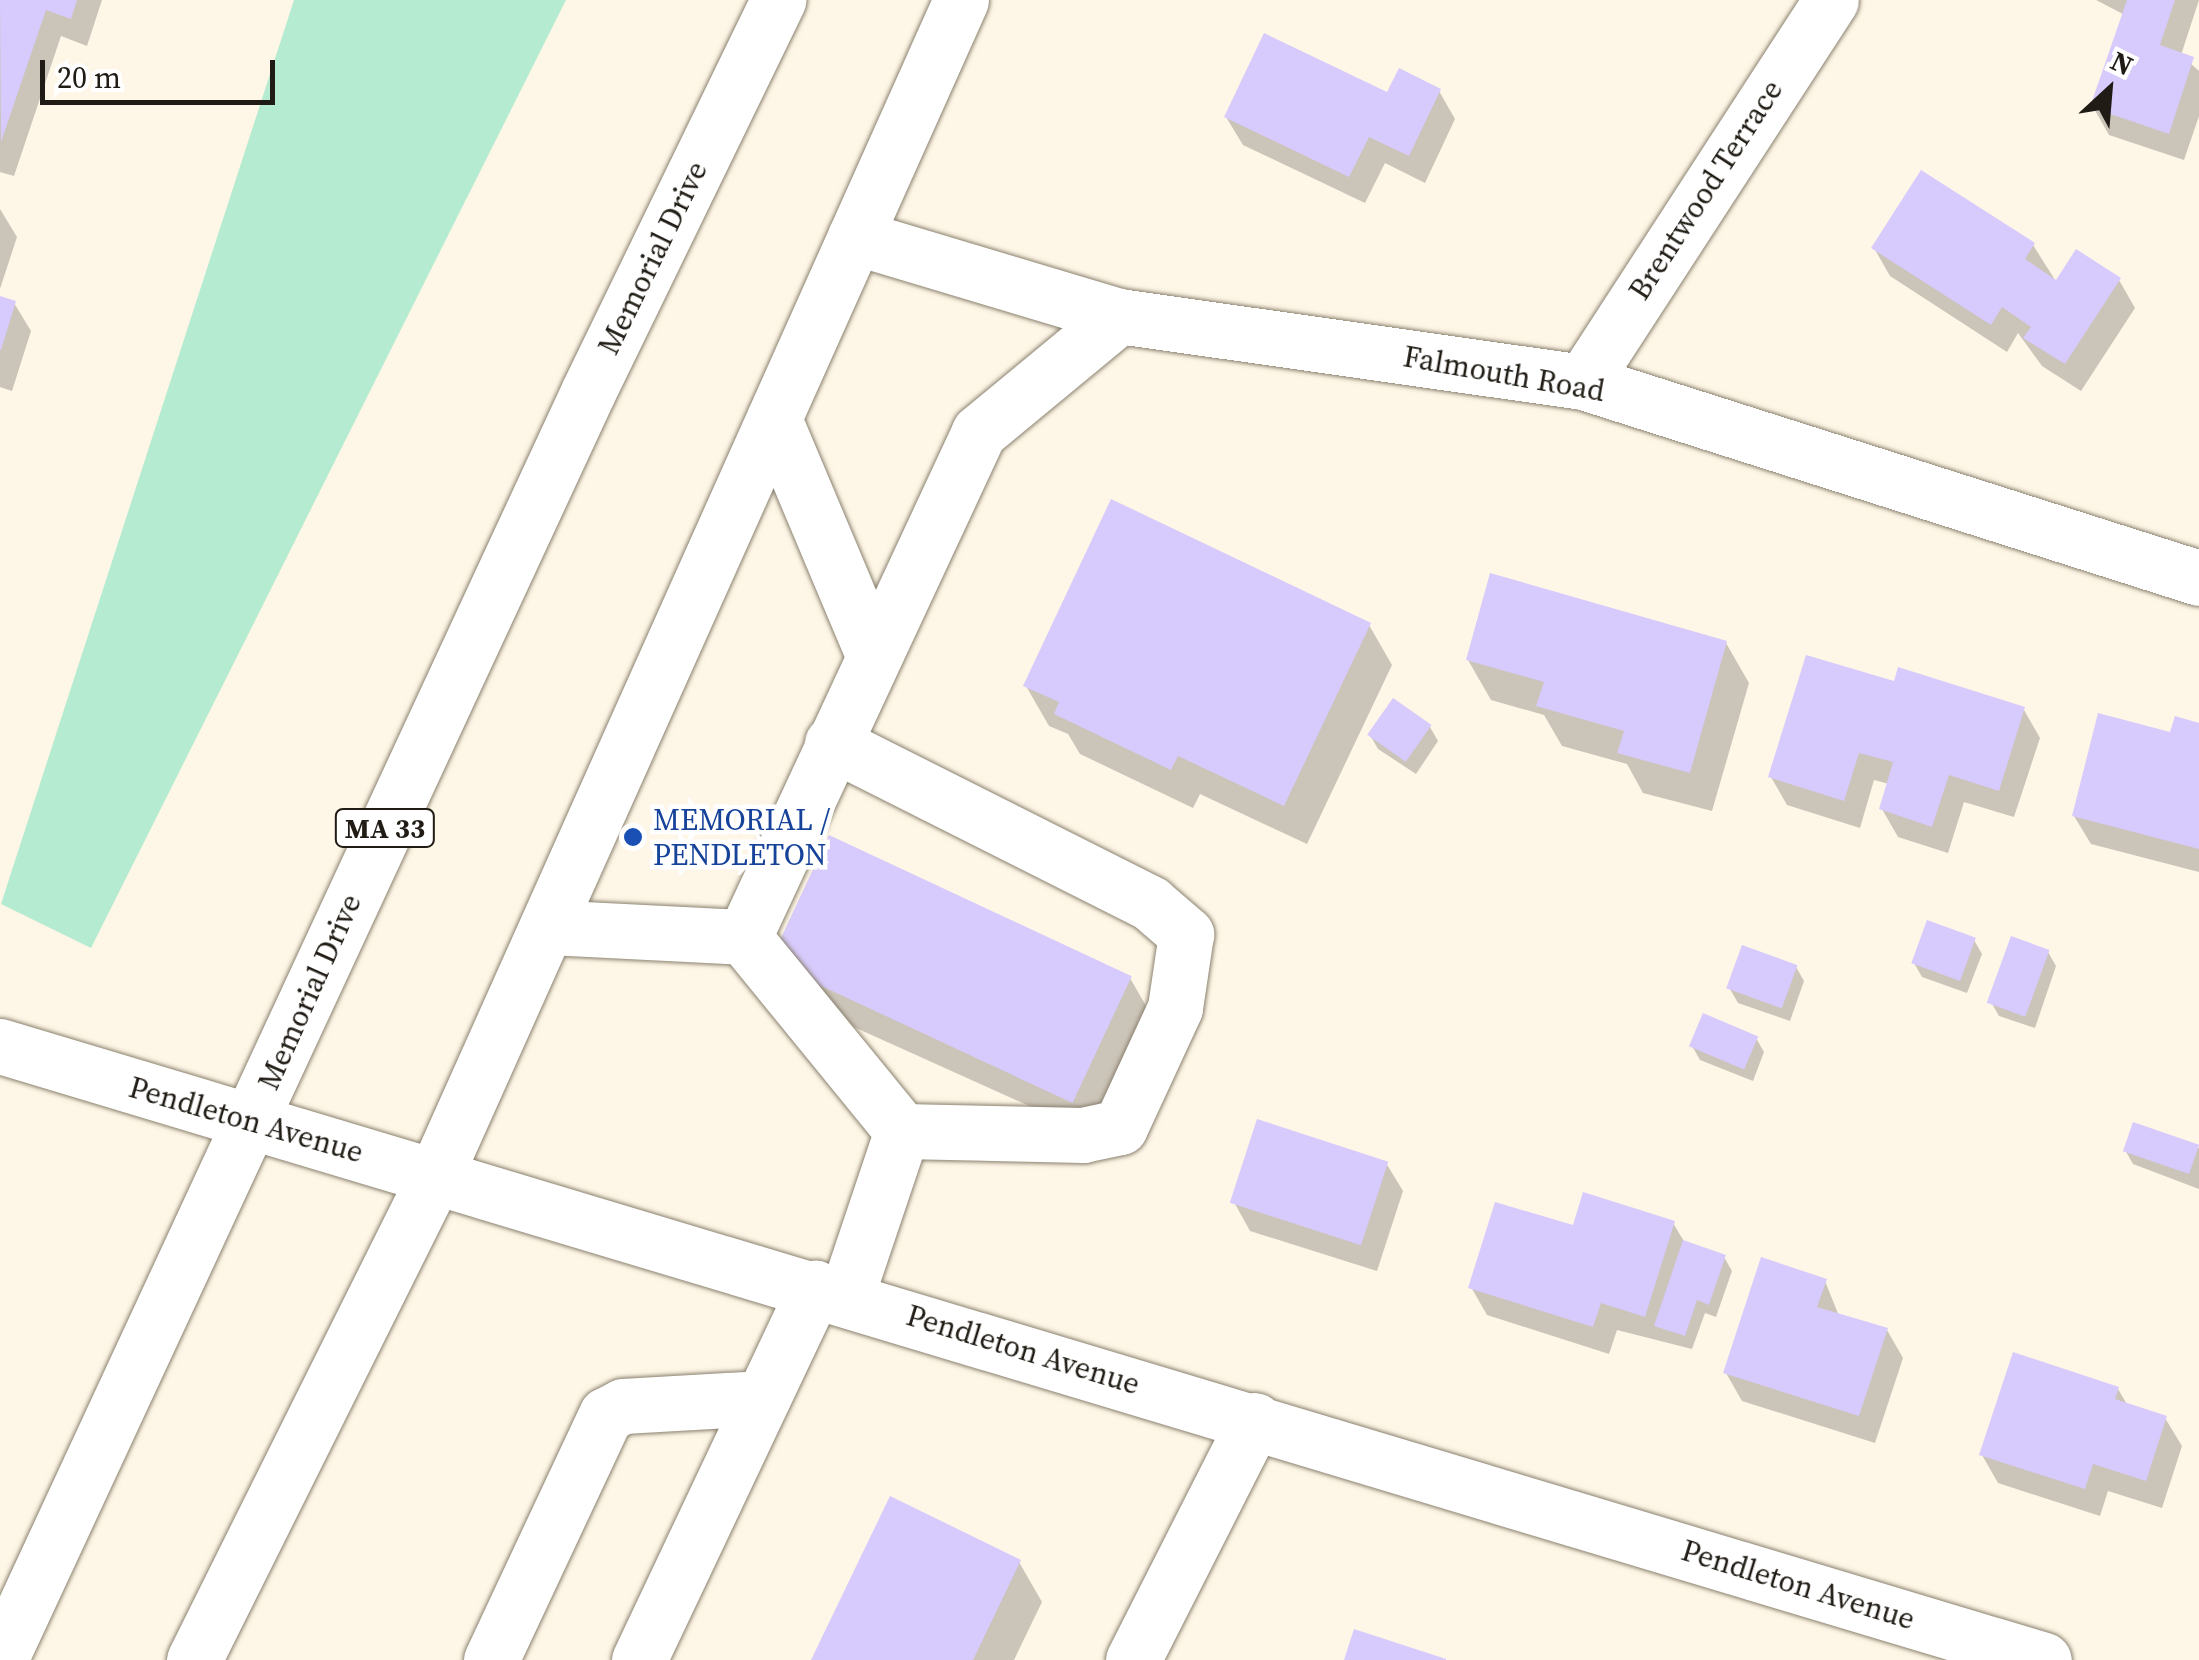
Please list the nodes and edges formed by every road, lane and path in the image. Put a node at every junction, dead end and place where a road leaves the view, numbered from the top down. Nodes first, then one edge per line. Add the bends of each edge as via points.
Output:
1 (778, 0) edge
2 (961, 0) edge
3 (1831, 0) edge
4 (855, 237) junction
5 (1119, 316) junction
6 (1583, 382) junction
7 (774, 419) junction
8 (2199, 578) edge
9 (873, 654) junction
10 (832, 743) junction
11 (547, 927) junction
12 (744, 937) junction
13 (0, 1046) edge
14 (252, 1120) junction
15 (902, 1131) junction
16 (436, 1176) junction
17 (831, 1293) junction
18 (763, 1398) junction
19 (1256, 1420) junction
20 (2036, 1659) edge
21 (0, 1660) edge
22 (194, 1660) edge
23 (491, 1660) edge
24 (640, 1660) edge
25 (1134, 1660) edge

1 - 14 street, Memorial Drive / MA 33
2 - 4 street
3 - 6 street, Brentwood Terrace
4 - 5 street, Falmouth Road
4 - 7 street
5 - 6 street, Falmouth Road
5 - 9 street via 979,432
6 - 8 street, Falmouth Road
7 - 9 street
7 - 11 street
9 - 10 street
10 - 12 street
10 - 15 street via 1150,902 1186,934 1175,1008 1120,1126 1084,1135
11 - 12 street
11 - 16 street
12 - 15 street
13 - 14 street, Pendleton Avenue
14 - 16 street, Pendleton Avenue
14 - 21 street, Memorial Drive / MA 33
15 - 17 street
16 - 17 street, Pendleton Avenue
16 - 22 street
17 - 18 street
17 - 19 street, Pendleton Avenue
18 - 23 street via 623,1406 606,1415
18 - 24 street
19 - 20 street, Pendleton Avenue
19 - 25 street

